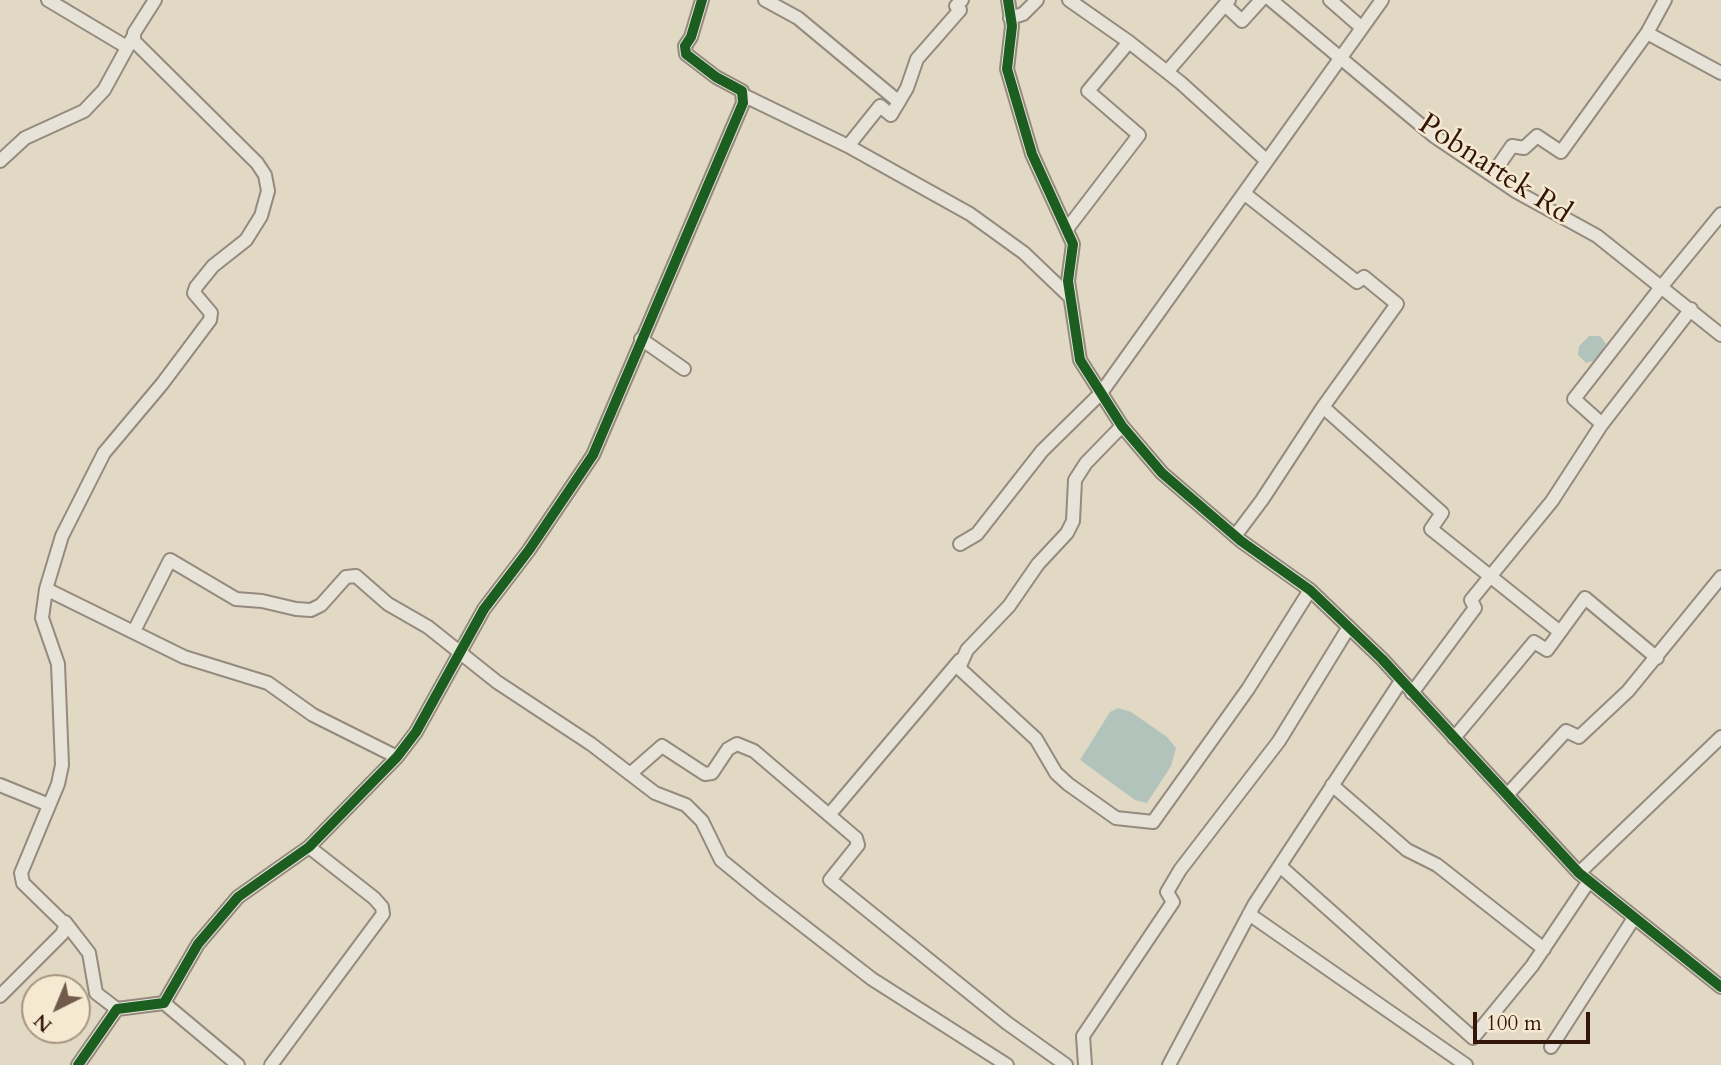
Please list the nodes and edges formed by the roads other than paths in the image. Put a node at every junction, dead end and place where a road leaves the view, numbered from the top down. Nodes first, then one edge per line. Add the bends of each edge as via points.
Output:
1 (48, 0) edge
2 (155, 0) edge
3 (702, 0) edge
4 (765, 0) edge
5 (962, 0) edge
6 (1008, 0) edge
7 (1037, 0) edge
8 (1069, 0) edge
9 (1261, 0) edge
10 (1270, 0) edge
11 (1329, 0) edge
12 (1382, 0) edge
13 (1665, 0) edge
14 (1227, 3) edge
15 (1010, 18) junction
16 (1362, 28) junction
17 (1647, 33) junction
18 (129, 42) junction
19 (1129, 43) junction
20 (1342, 57) junction
21 (1167, 72) junction
22 (1721, 73) edge
23 (745, 96) junction
24 (899, 102) junction
25 (848, 146) junction
26 (0, 161) edge
27 (1267, 161) junction
28 (1492, 175) junction
29 (1245, 194) junction
30 (1721, 214) edge
31 (1067, 229) junction
32 (1662, 286) junction
33 (1070, 297) junction
34 (1691, 309) junction
35 (1721, 335) edge
36 (642, 339) junction
37 (684, 369) dead end
38 (1101, 393) junction
39 (1323, 407) junction
40 (1602, 424) junction
41 (1122, 426) junction
42 (1235, 536) junction
43 (960, 544) dead end
44 (1490, 576) junction
45 (1721, 577) edge
46 (46, 589) junction
47 (1310, 590) junction
48 (1349, 627) junction
49 (134, 631) junction
50 (1560, 632) junction
51 (457, 653) junction
52 (1657, 658) junction
53 (961, 660) junction
54 (1401, 681) junction
55 (1412, 693) junction
56 (1721, 737) edge
57 (1454, 738) junction
58 (397, 757) junction
59 (630, 774) junction
60 (0, 785) edge
61 (1332, 785) junction
62 (1507, 795) junction
63 (49, 805) junction
64 (829, 815) junction
65 (309, 847) junction
66 (1280, 866) junction
67 (1584, 877) junction
68 (1248, 914) junction
69 (1634, 918) junction
70 (65, 922) junction
71 (1544, 949) junction
72 (1721, 987) edge
73 (0, 996) edge
74 (164, 1003) junction
75 (117, 1009) junction
76 (1551, 1047) dead end
77 (78, 1065) edge
78 (238, 1065) edge
79 (271, 1065) edge
80 (1007, 1065) edge
81 (1066, 1065) edge
82 (1084, 1065) edge
83 (1169, 1065) edge
84 (1466, 1065) edge

1 - 18 street
2 - 18 street
3 - 23 street via 686,54
4 - 24 street via 798,18
5 - 24 street via 956,6 960,10 917,59
6 - 15 street
7 - 15 street via 1023,14
8 - 19 street
9 - 14 street via 1242,21
10 - 20 street, Pobnartek Rd
11 - 16 street
12 - 16 street
13 - 17 street
14 - 21 street
15 - 31 street via 1007,69 1032,154
16 - 20 street
17 - 22 street
17 - 28 street via 1561,152 1537,136 1524,148 1512,146
18 - 26 street via 104,90 84,111 25,138
18 - 46 street via 257,163 268,191 261,216 246,240 213,266 196,287 197,299 211,313 210,320 96,467 62,536
19 - 21 street
19 - 31 street via 1088,91 1139,135
20 - 27 street
20 - 28 street, Pobnartek Rd via 1434,136
21 - 27 street
23 - 25 street
23 - 36 street
24 - 25 street via 891,115 880,106
25 - 33 street via 970,214 1024,253
27 - 29 street
28 - 32 street, Pobnartek Rd via 1597,236
29 - 38 street
29 - 39 street via 1358,282 1364,277 1397,304
30 - 32 street
31 - 33 street via 1073,244
32 - 34 street, Pobnartek Rd
32 - 40 street via 1574,399
33 - 38 street via 1080,360
34 - 35 street, Pobnartek Rd
34 - 40 street
36 - 37 street
36 - 51 street via 593,455
38 - 41 street
38 - 43 street via 1042,451 976,534
39 - 42 street
39 - 44 street via 1442,513 1431,529
40 - 44 street via 1552,501
41 - 42 street via 1161,473
41 - 53 street via 1075,480 1073,521 1067,533
42 - 47 street
44 - 50 street
44 - 55 street via 1471,600 1475,608
45 - 52 street
46 - 49 street
46 - 63 street via 42,618 58,664 62,765
47 - 48 street
47 - 53 street via 1248,689 1153,822 1116,818 1068,784 1036,739 964,674 959,668
48 - 54 street
48 - 82 street via 1284,734 1180,870 1167,892 1172,902 1083,1036
49 - 51 street via 172,559 236,599 296,609 321,605 346,577 356,576
49 - 58 street via 184,657 268,683 313,715
50 - 52 street via 1585,598
50 - 57 street via 1547,650 1534,642
51 - 58 street via 416,732
51 - 59 street
52 - 62 street via 1580,737 1566,731
53 - 64 street
54 - 55 street
54 - 61 street
55 - 57 street
56 - 67 street
57 - 62 street
58 - 65 street
59 - 64 street via 662,746 700,771 712,773 737,744 754,751
59 - 80 street via 655,793 693,811 721,860 872,979
60 - 63 street
61 - 66 street
61 - 71 street via 1408,850 1437,865
62 - 67 street
63 - 70 street via 29,850 22,880
64 - 81 street via 858,842 831,880
65 - 74 street via 238,897 193,951
65 - 79 street via 374,898 383,914
66 - 68 street
66 - 71 street via 1471,1038
67 - 69 street
67 - 71 street
68 - 83 street
68 - 84 street
69 - 72 street
69 - 76 street
70 - 73 street via 64,931
70 - 75 street via 89,953 96,993
74 - 75 street
74 - 78 street
75 - 77 street

